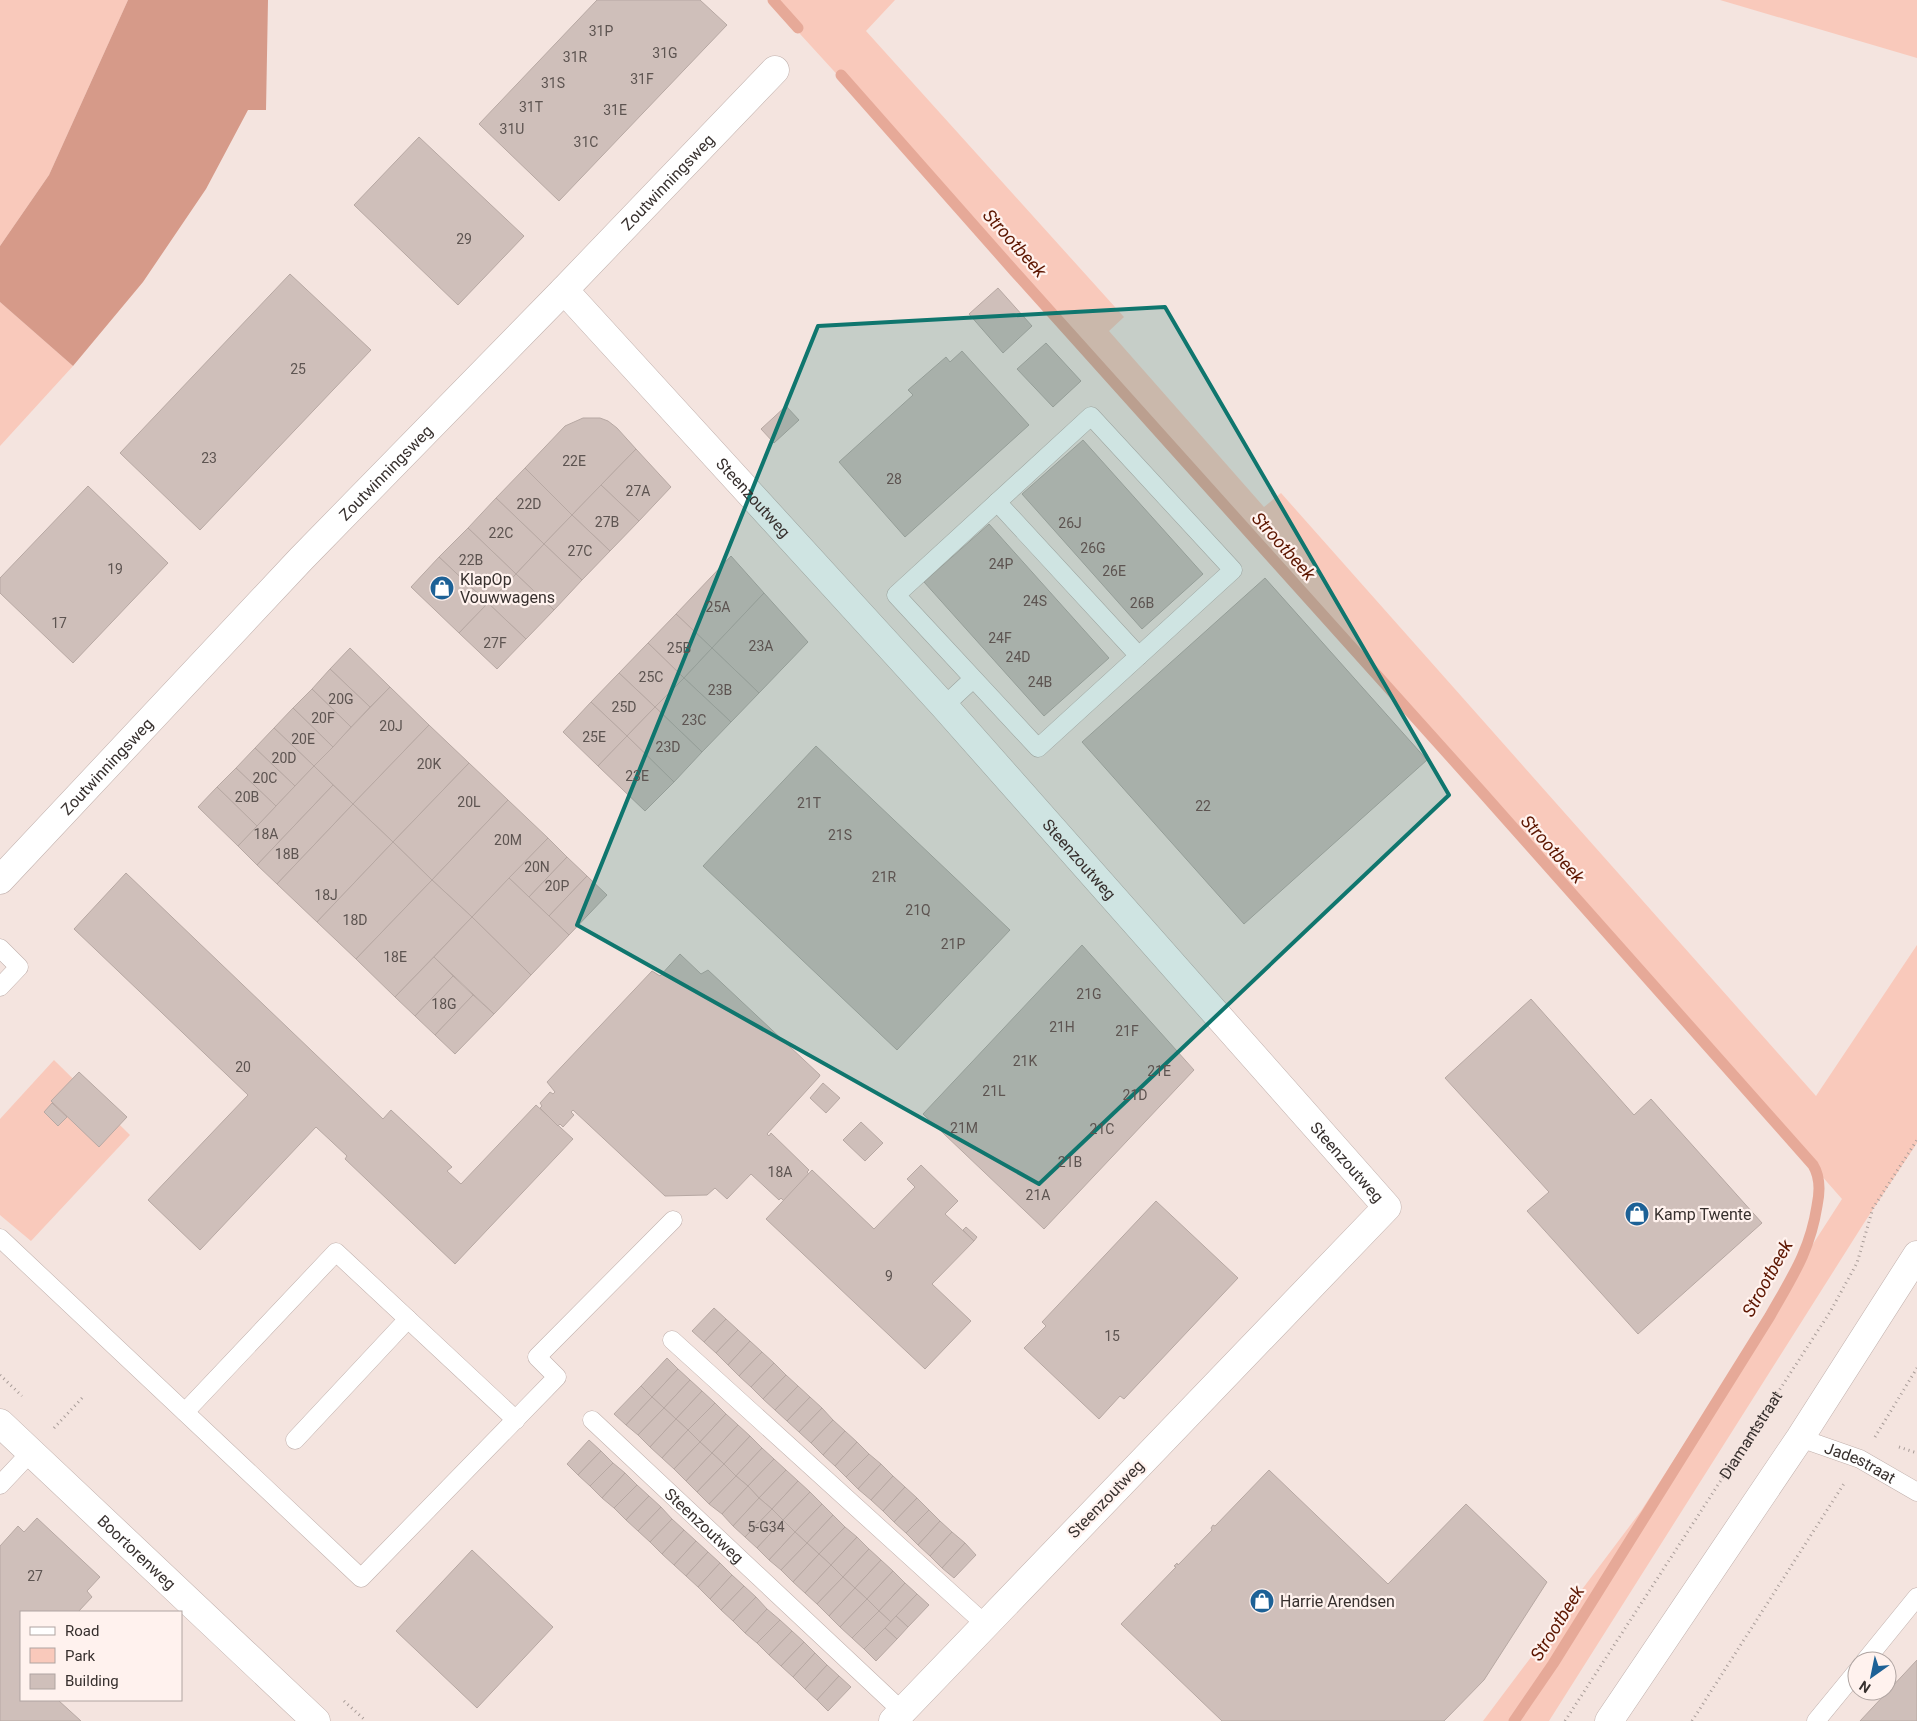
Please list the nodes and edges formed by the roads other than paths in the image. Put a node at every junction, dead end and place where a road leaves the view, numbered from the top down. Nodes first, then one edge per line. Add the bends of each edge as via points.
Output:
1 (775, 70) dead end
2 (564, 290) junction
3 (997, 502) junction
4 (1139, 656) junction
5 (973, 679) junction
6 (944, 706) junction
7 (0, 880) edge
8 (0, 948) edge
9 (0, 987) edge
10 (673, 1220) dead end
11 (0, 1238) edge
12 (1917, 1255) edge
13 (408, 1319) junction
14 (672, 1340) dead end
15 (186, 1412) junction
16 (516, 1420) junction
17 (592, 1420) dead end
18 (0, 1423) edge
19 (1800, 1438) junction
20 (295, 1440) dead end
21 (31, 1452) junction
22 (0, 1485) edge
23 (1917, 1492) edge
24 (1917, 1597) edge
25 (986, 1625) junction
26 (1873, 1651) edge
27 (1847, 1683) edge
28 (898, 1716) edge
29 (316, 1721) edge
30 (1609, 1721) edge
31 (1816, 1721) edge

1 - 2 street, Zoutwinningsweg
2 - 6 street, Steenzoutweg
2 - 7 street, Zoutwinningsweg via 301,559
3 - 4 lane
3 - 4 lane via 1091,416 1233,570
3 - 5 lane via 896,595
4 - 5 lane via 1038,748
5 - 6 lane
6 - 25 street, Steenzoutweg via 1387,1207
8 - 9 lane via 19,967
10 - 16 lane via 537,1357 557,1377
11 - 15 lane
12 - 19 street
13 - 15 lane via 336,1252
13 - 16 lane
13 - 20 lane
14 - 25 lane
15 - 16 lane via 361,1578
17 - 28 lane, Steenzoutweg
18 - 21 street, Boortorenweg
19 - 23 lane, Jadestraat via 1860,1459
19 - 30 street
21 - 22 lane
21 - 29 street, Boortorenweg
24 - 26 lane
25 - 28 street, Steenzoutweg
27 - 31 lane

